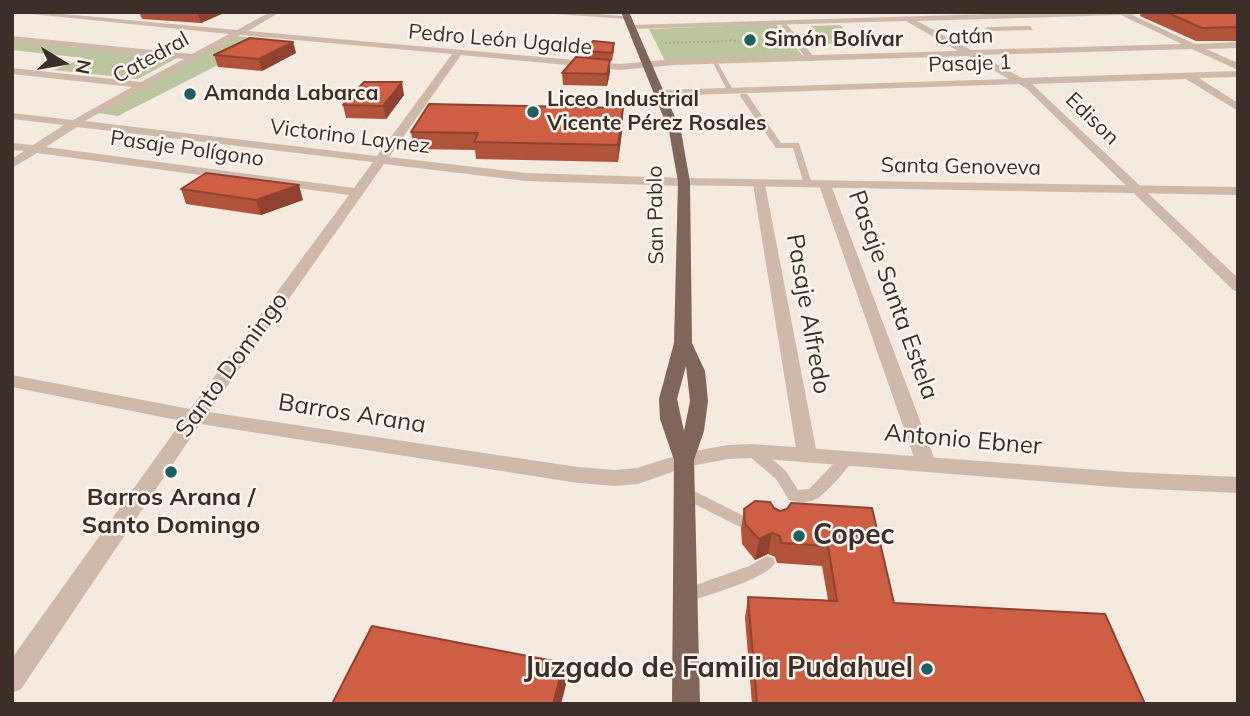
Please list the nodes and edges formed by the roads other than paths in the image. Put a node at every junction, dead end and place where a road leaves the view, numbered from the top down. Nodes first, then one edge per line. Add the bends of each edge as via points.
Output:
1 (13, 12) edge
2 (276, 12) edge
3 (530, 12) edge
4 (895, 12) edge
5 (1139, 12) edge
6 (1121, 13) edge
7 (626, 15) edge
8 (53, 16) junction
9 (908, 19) junction
10 (33, 23) dead end
11 (781, 23) junction
12 (1145, 24) junction
13 (1119, 25) dead end
14 (632, 27) junction
15 (1040, 27) dead end
16 (988, 29) dead end
17 (235, 33) junction
18 (12, 40) edge
19 (1238, 45) edge
20 (1194, 47) junction
21 (457, 54) junction
22 (972, 55) junction
23 (192, 57) junction
24 (811, 59) junction
25 (714, 62) junction
26 (649, 65) junction
27 (1238, 67) edge
28 (12, 71) edge
29 (1238, 74) edge
30 (1189, 76) junction
31 (1024, 82) junction
32 (142, 85) junction
33 (730, 90) junction
34 (661, 93) junction
35 (744, 96) dead end
36 (1238, 108) edge
37 (12, 116) edge
38 (76, 123) junction
39 (12, 146) edge
40 (36, 149) junction
41 (380, 160) junction
42 (12, 164) edge
43 (684, 182) junction
44 (759, 184) junction
45 (816, 184) junction
46 (1137, 189) junction
47 (1238, 191) edge
48 (357, 192) junction
49 (1238, 287) edge
50 (683, 344) junction
51 (12, 381) edge
52 (195, 417) junction
53 (753, 451) junction
54 (807, 454) junction
55 (848, 457) junction
56 (684, 460) junction
57 (926, 463) junction
58 (1238, 485) edge
59 (684, 492) junction
60 (794, 496) junction
61 (782, 514) edge
62 (741, 521) edge
63 (767, 563) dead end
64 (685, 596) junction
65 (12, 680) edge
66 (686, 704) edge

1 - 8 street, Pedro León Ugalde
2 - 17 street, Catedral
3 - 7 street
4 - 9 street, Edison
5 - 6 street
6 - 9 street
6 - 12 street
7 - 14 main road, San Pablo
8 - 10 street
8 - 17 street, Pedro León Ugalde
9 - 11 street
9 - 22 street, Edison
11 - 14 street
11 - 24 street
12 - 13 street
12 - 20 street
14 - 26 main road, San Pablo
15 - 16 street
17 - 21 street, Pedro León Ugalde
17 - 23 street, Catedral
18 - 23 street
19 - 20 street, Catán
20 - 22 street, Catán
20 - 27 street
21 - 26 street, Pedro León Ugalde via 620,67
21 - 41 street, Santo Domingo
22 - 24 street, Catán
22 - 31 street, Edison
23 - 32 street, Catedral
24 - 25 street, Catán
25 - 26 street, Catán
25 - 33 lane
26 - 34 main road, San Pablo
28 - 32 street
29 - 30 street, Pasaje 1
30 - 31 street, Pasaje 1
30 - 36 street
31 - 33 street, Pasaje 1
31 - 46 street, Edison
32 - 38 street, Catedral
33 - 34 street, Pasaje 1
34 - 43 main road, San Pablo via 679,144
35 - 45 lane via 779,146 796,145
37 - 38 street, Victorino Laynez
38 - 40 street, Catedral
38 - 41 street, Victorino Laynez
39 - 40 street, Pasaje Polígono
40 - 42 street, Catedral
40 - 48 street, Pasaje Polígono
41 - 43 street, Victorino Laynez via 550,179
41 - 48 street, Santo Domingo
43 - 44 street, Santa Genoveva
43 - 50 main road, San Pablo
44 - 45 street, Santa Genoveva
44 - 54 street, Pasaje Alfredo
45 - 46 street, Santa Genoveva
45 - 57 street, Pasaje Santa Estela
46 - 47 street, Santa Genoveva
46 - 49 street, Edison
48 - 52 street, Santo Domingo
50 - 56 main road, San Pablo via 668,399
50 - 56 main road, San Pablo via 697,370 699,404
51 - 52 street, Barros Arana
52 - 56 street, Barros Arana via 587,476 638,476
52 - 65 street, Santo Domingo
53 - 54 street, Antonio Ebner
53 - 56 street, Antonio Ebner
53 - 60 lane via 781,475
54 - 55 street, Antonio Ebner
55 - 57 street, Antonio Ebner
55 - 60 lane via 815,493
56 - 59 main road, San Pablo
57 - 58 street, Antonio Ebner
59 - 62 lane
59 - 64 main road, San Pablo
60 - 61 lane
63 - 64 lane
64 - 66 main road, San Pablo

